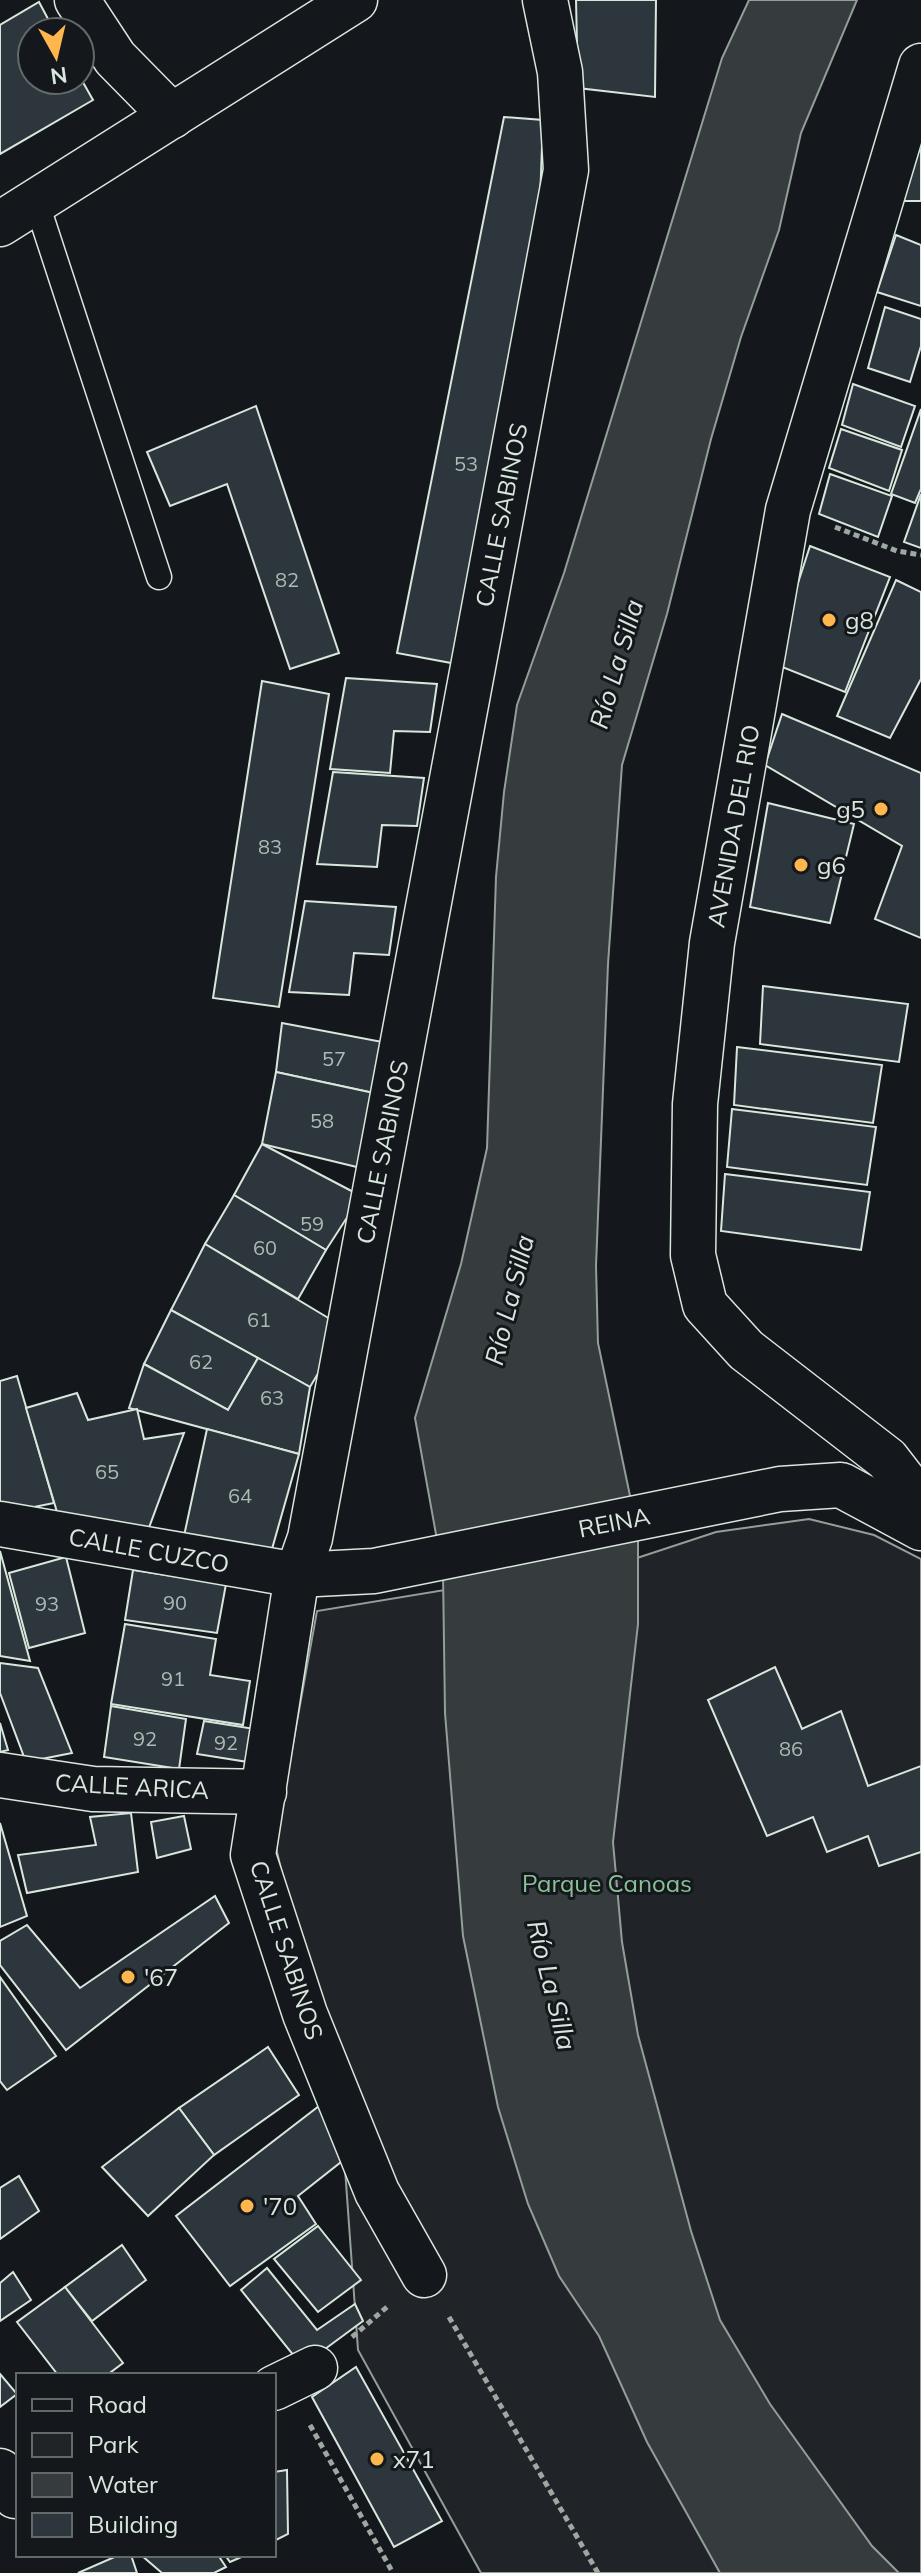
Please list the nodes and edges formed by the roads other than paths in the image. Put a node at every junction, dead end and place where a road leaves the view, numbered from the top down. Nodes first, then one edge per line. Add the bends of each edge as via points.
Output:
1 (77, 0) edge
2 (355, 0) edge
3 (545, 0) edge
4 (920, 73) edge
5 (172, 116) junction
6 (18, 213) edge
7 (159, 577) dead end
8 (921, 1510) edge
9 (0, 1524) edge
10 (921, 1528) edge
11 (297, 1575) junction
12 (0, 1775) edge
13 (264, 1792) junction
14 (424, 2275) road end

1 - 5 street via 115,58
2 - 5 street
3 - 11 street, CALLE SABINOS via 560,72 566,170 310,1538
4 - 8 street, AVENIDA DEL RIO via 788,510 712,943 695,1104 693,1255 705,1305 746,1350 887,1459
5 - 6 street
6 - 7 lane
9 - 11 street, CALLE CUZCO
10 - 11 street, REINA via 841,1485 780,1489 374,1571
11 - 13 street, CALLE SABINOS
12 - 13 street, CALLE ARICA via 93,1789
13 - 14 street, CALLE SABINOS via 253,1855 305,2014 377,2192

